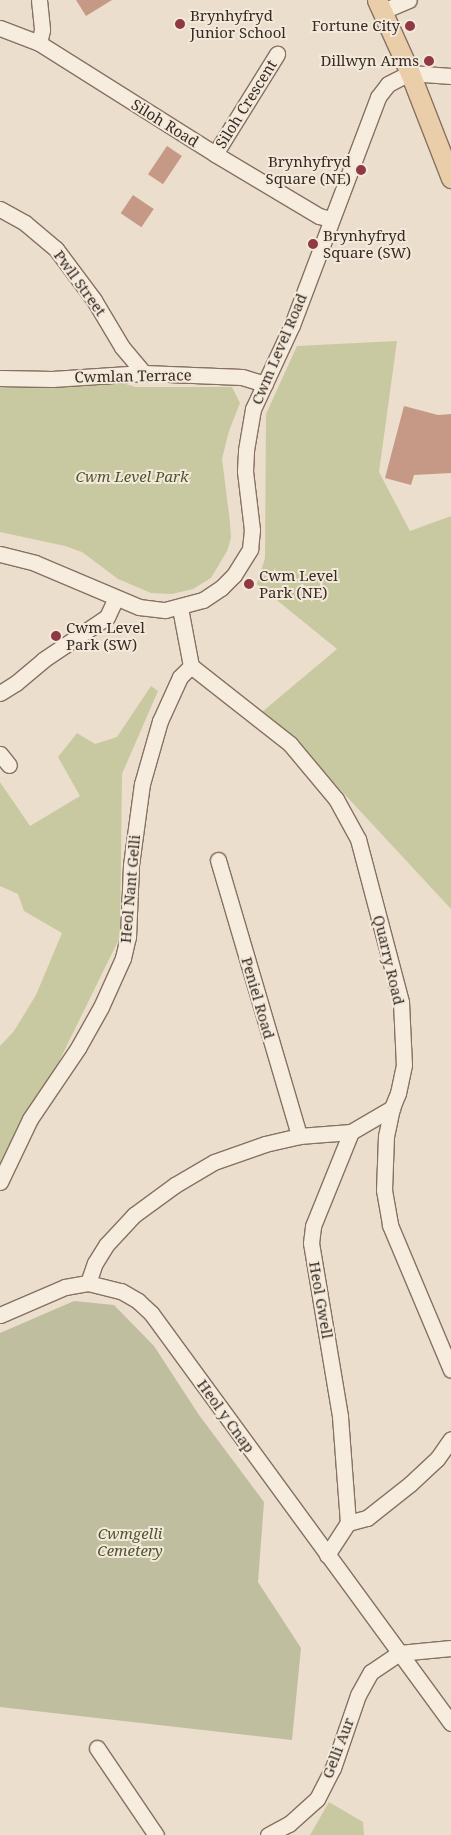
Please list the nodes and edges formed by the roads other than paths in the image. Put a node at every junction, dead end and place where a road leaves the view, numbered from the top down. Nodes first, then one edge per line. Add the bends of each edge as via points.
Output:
1 (39, 0) edge
2 (409, 0) edge
3 (380, 5) edge
4 (0, 28) edge
5 (39, 43) junction
6 (276, 54) dead end
7 (410, 73) junction
8 (451, 76) edge
9 (215, 154) junction
10 (451, 178) edge
11 (0, 209) edge
12 (330, 219) junction
13 (144, 373) junction
14 (0, 378) edge
15 (265, 384) junction
16 (0, 554) edge
17 (116, 598) junction
18 (180, 608) junction
19 (192, 666) junction
20 (0, 693) edge
21 (218, 860) dead end
22 (392, 1108) junction
23 (351, 1132) junction
24 (299, 1136) junction
25 (0, 1182) edge
26 (88, 1283) junction
27 (0, 1314) edge
28 (451, 1370) edge
29 (451, 1439) edge
30 (348, 1523) junction
31 (327, 1555) junction
32 (451, 1648) edge
33 (398, 1653) junction
34 (451, 1723) edge
35 (97, 1748) dead end
36 (156, 1835) edge
37 (268, 1835) edge

1 - 5 street via 42,30
2 - 3 street
3 - 7 main road
4 - 5 street, Siloh Road
5 - 9 street, Siloh Road
6 - 9 street, Siloh Crescent
7 - 8 street
7 - 10 main road
7 - 12 street, Cwm Level Road via 388,84 378,97
9 - 12 street, Siloh Road via 319,216
11 - 13 street, Pwll Street via 25,223 56,249 94,300 122,347
12 - 15 street, Cwm Level Road via 292,325
13 - 14 street, Cwmlan Terrace via 52,379
13 - 15 street, Cwmlan Terrace via 242,376
15 - 18 street, Cwm Level Road via 253,409 246,450 245,471 252,530 250,548 234,575 221,588 203,600
16 - 17 street, Cwm Level Road via 35,563
17 - 18 street, Cwm Level Road via 140,607
17 - 20 street via 107,617
18 - 19 street
19 - 22 street, Quarry Road via 204,679 290,744 336,799 358,839 401,1002 404,1065
19 - 25 street, Heol Nant Gelli via 180,677 160,721 142,784 131,865 128,937 123,958 101,1007 78,1048 30,1119
21 - 24 street, Peniel Road
22 - 23 street
22 - 28 street, Quarry Road via 384,1170 390,1225
23 - 24 street
23 - 30 street, Heol Gwell via 312,1226 311,1243 340,1416
24 - 26 street via 214,1162 175,1185 134,1215 107,1244
26 - 27 street, Heol y Cnap via 65,1287
26 - 31 street, Heol y Cnap via 121,1291 151,1314
29 - 30 street via 410,1484 367,1518
30 - 31 street
31 - 33 street, Heol y Cnap
32 - 33 street
33 - 34 street, Heol y Cnap
33 - 37 street, Gelli Aur via 371,1672 358,1695 333,1768 317,1799 289,1824
35 - 36 street

